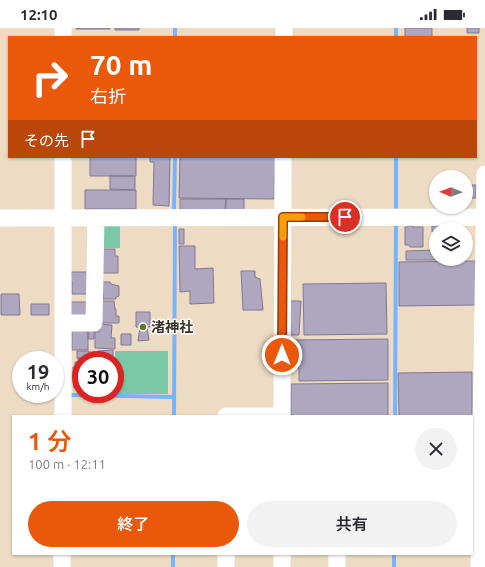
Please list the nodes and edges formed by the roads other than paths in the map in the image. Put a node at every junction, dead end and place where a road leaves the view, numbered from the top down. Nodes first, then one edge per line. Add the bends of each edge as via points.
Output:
1 (63, 158) edge
2 (283, 158) edge
3 (485, 174) edge
4 (485, 189) edge
5 (283, 217) junction
6 (484, 217) edge
7 (0, 218) edge
8 (63, 218) junction
9 (96, 218) junction
10 (63, 324) junction
11 (62, 415) edge
12 (282, 415) edge
13 (62, 555) edge
14 (226, 555) edge
15 (282, 555) edge
16 (337, 555) edge
17 (62, 567) edge
18 (226, 567) edge
19 (282, 567) edge
20 (337, 567) edge
21 (479, 567) edge

1 - 8 street
2 - 5 street
3 - 4 street
4 - 6 street
5 - 6 street
5 - 9 street
5 - 12 street
6 - 21 street
7 - 8 street
8 - 9 street
8 - 10 street
9 - 10 street via 94,324
10 - 11 street
13 - 17 street
14 - 18 street
15 - 19 street
16 - 20 street

